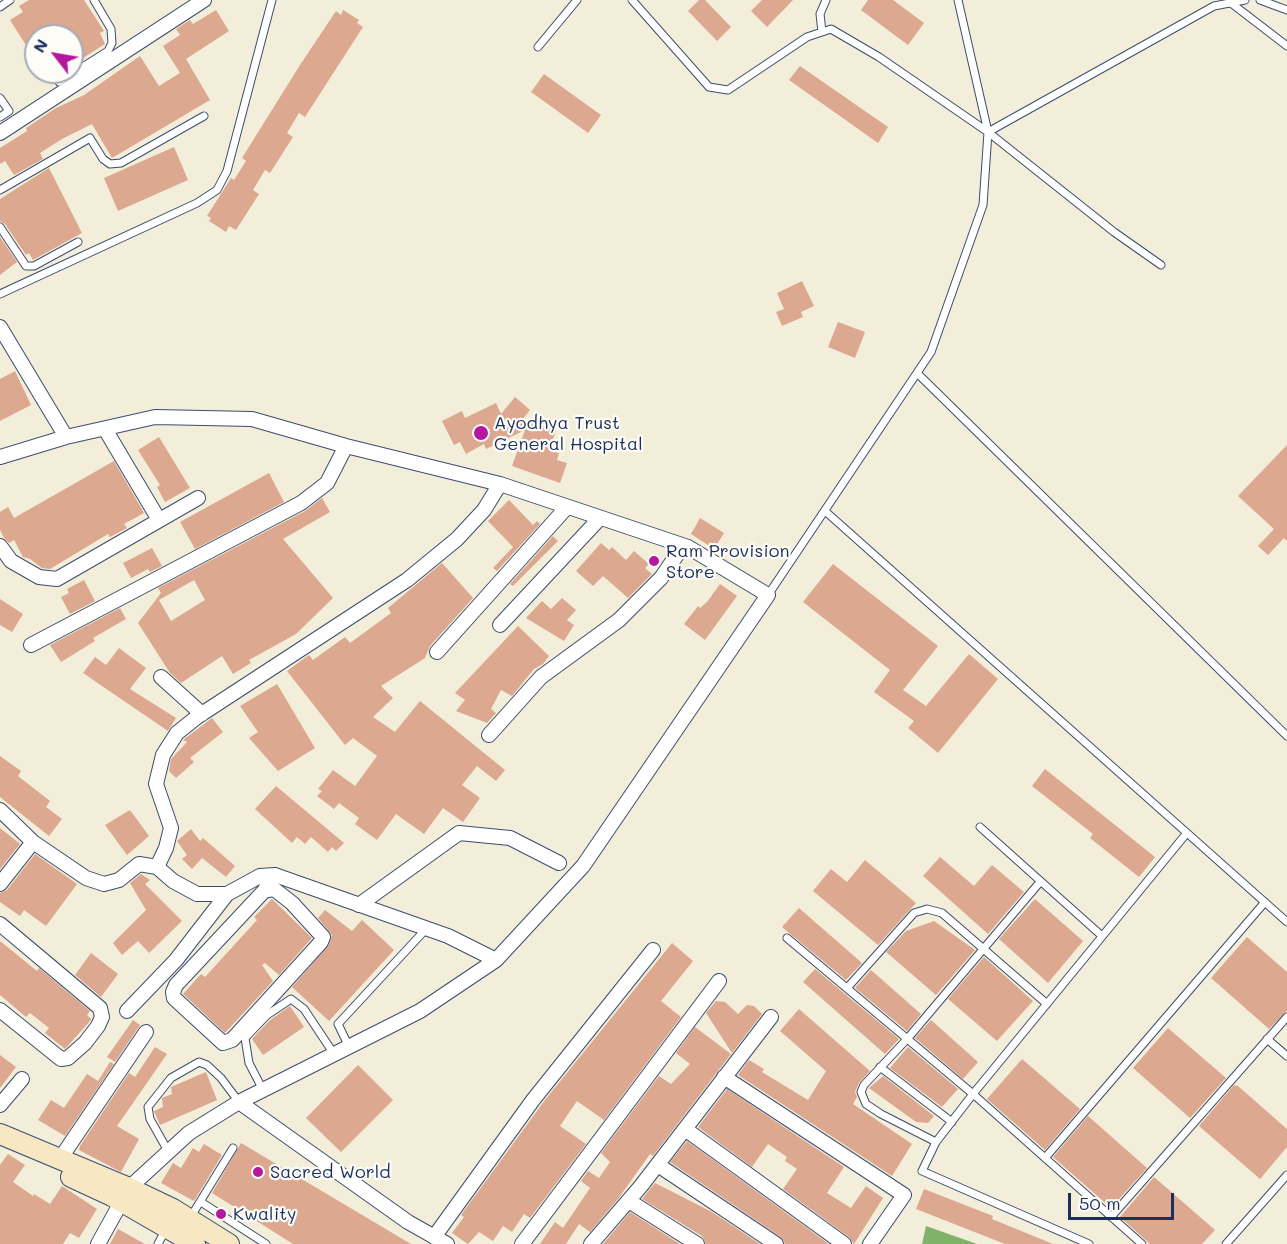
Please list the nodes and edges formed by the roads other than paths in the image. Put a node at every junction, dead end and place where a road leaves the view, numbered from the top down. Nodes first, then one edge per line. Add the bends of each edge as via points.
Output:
1 (10, 0) edge
2 (94, 0) edge
3 (204, 0) edge
4 (272, 0) edge
5 (577, 0) edge
6 (632, 0) edge
7 (826, 0) edge
8 (958, 0) edge
9 (1245, 0) edge
10 (1260, 0) edge
11 (1231, 3) junction
12 (0, 7) edge
13 (1287, 10) edge
14 (822, 32) junction
15 (1287, 46) edge
16 (538, 47) dead end
17 (84, 66) edge
18 (0, 98) edge
19 (204, 116) dead end
20 (0, 117) edge
21 (988, 132) junction
22 (0, 133) edge
23 (0, 190) edge
24 (0, 227) edge
25 (78, 242) dead end
26 (1161, 265) dead end
27 (0, 294) edge
28 (0, 327) edge
29 (917, 373) junction
30 (105, 429) junction
31 (66, 437) junction
32 (346, 446) junction
33 (0, 457) edge
34 (500, 484) junction
35 (198, 498) dead end
36 (567, 507) junction
37 (825, 511) junction
38 (600, 518) junction
39 (159, 520) junction
40 (0, 546) edge
41 (683, 546) junction
42 (768, 595) junction
43 (500, 625) dead end
44 (31, 645) dead end
45 (437, 652) dead end
46 (161, 677) dead end
47 (202, 714) junction
48 (489, 735) dead end
49 (1287, 736) edge
50 (0, 810) edge
51 (980, 827) dead end
52 (1186, 834) junction
53 (33, 842) junction
54 (559, 863) dead end
55 (157, 867) junction
56 (275, 875) junction
57 (1040, 882) junction
58 (0, 884) edge
59 (264, 891) junction
60 (227, 894) junction
61 (1265, 902) junction
62 (359, 905) junction
63 (1287, 922) edge
64 (0, 924) edge
65 (427, 928) junction
66 (1102, 936) junction
67 (787, 938) dead end
68 (983, 949) junction
69 (652, 950) dead end
70 (496, 960) junction
71 (719, 981) dead end
72 (848, 987) junction
73 (1047, 1004) junction
74 (0, 1010) edge
75 (127, 1011) dead end
76 (771, 1017) dead end
77 (1287, 1017) edge
78 (146, 1032) dead end
79 (908, 1038) junction
80 (1268, 1039) junction
81 (349, 1047) junction
82 (334, 1054) junction
83 (1287, 1056) edge
84 (880, 1067) junction
85 (724, 1077) junction
86 (22, 1079) dead end
87 (263, 1090) junction
88 (973, 1094) junction
89 (239, 1102) junction
90 (0, 1106) edge
91 (952, 1122) junction
92 (685, 1129) junction
93 (0, 1134) edge
94 (936, 1142) junction
95 (0, 1145) edge
96 (233, 1148) dead end
97 (168, 1151) junction
98 (1045, 1158) junction
99 (60, 1159) junction
100 (658, 1165) junction
101 (1286, 1176) edge
102 (125, 1195) junction
103 (629, 1201) junction
104 (201, 1202) junction
105 (1111, 1217) junction
106 (189, 1220) junction
107 (163, 1235) edge
108 (434, 1237) junction
109 (98, 1244) edge
110 (195, 1244) edge
111 (229, 1244) edge
112 (266, 1244) edge
113 (447, 1244) edge
114 (522, 1244) edge
115 (591, 1244) edge
116 (697, 1244) edge
117 (776, 1244) edge
118 (844, 1244) edge
119 (870, 1244) edge
120 (1089, 1244) edge
121 (1142, 1244) edge
122 (1226, 1244) edge

1 - 12 lane
2 - 17 lane via 111,29 112,43 108,51
3 - 22 street
4 - 27 lane via 227,171 217,190 197,203
5 - 16 lane
6 - 14 lane via 709,87 728,90 807,37
7 - 14 lane via 820,14
8 - 21 lane
9 - 11 lane
10 - 13 lane
11 - 15 lane
11 - 21 lane via 1214,6
14 - 21 lane via 831,29 879,57
18 - 20 lane via 9,111
19 - 23 lane via 121,163 110,164 103,159 90,138
21 - 26 lane
21 - 29 lane via 983,205 931,352
24 - 25 lane via 26,266 34,266
28 - 31 street
29 - 37 lane
29 - 49 lane
30 - 31 street
30 - 32 street via 155,417 252,419
30 - 39 street
31 - 33 street
32 - 34 street
32 - 44 street via 327,483 301,503
34 - 36 street
34 - 47 street via 484,510 457,539 407,580
35 - 39 street
36 - 38 street
36 - 45 street
37 - 42 lane
37 - 52 lane
38 - 41 street
38 - 43 street
39 - 40 street via 57,579 39,577 10,561
41 - 42 street
41 - 48 street via 660,578 620,620 541,677
42 - 70 street via 583,866
46 - 47 street
47 - 55 street via 177,733 163,755 156,784 171,828
50 - 53 street
51 - 57 lane
52 - 61 lane
52 - 66 lane
53 - 55 street via 86,878 104,884 119,880 139,864
53 - 58 street
54 - 62 street via 510,838 459,833
55 - 60 street via 197,894
56 - 59 street
56 - 60 street via 260,876
56 - 62 street
57 - 66 lane
57 - 68 lane
59 - 59 street via 173,992 174,998 223,1043 232,1040 321,942 321,933 292,903 274,889
60 - 75 street via 176,960
61 - 63 lane
61 - 98 lane
62 - 65 street
64 - 74 street via 100,1008 102,1017 85,1043 68,1058 61,1059
65 - 70 street
65 - 81 lane via 338,1024
66 - 73 lane
67 - 72 lane
68 - 72 lane via 942,913 927,909 914,913
68 - 73 lane
68 - 79 lane
69 - 108 street via 533,1100
70 - 81 street via 420,1011
71 - 114 street
72 - 79 lane
73 - 88 lane
76 - 85 street
77 - 80 lane
78 - 99 street
79 - 84 lane
79 - 88 lane
80 - 83 lane
80 - 105 lane
81 - 82 street
82 - 87 street
82 - 87 lane via 304,1009 291,999 267,1015 245,1038 249,1063
84 - 91 lane
84 - 94 lane via 861,1092 866,1104
85 - 92 street
85 - 119 street via 904,1195
86 - 90 street
87 - 89 street
88 - 91 lane
88 - 98 lane
89 - 97 street
89 - 97 lane via 221,1078 199,1062 171,1078 148,1107 150,1119
89 - 108 street
91 - 94 lane
92 - 100 street
92 - 118 street
93 - 99 main road
94 - 120 lane via 922,1171
95 - 102 main road
96 - 104 lane
97 - 102 street
98 - 105 lane
99 - 102 main road
100 - 103 street
100 - 117 street
101 - 122 lane
102 - 106 main road
102 - 107 main road
102 - 109 street
103 - 115 street
103 - 116 street
104 - 106 lane
104 - 112 lane
105 - 121 lane
106 - 111 main road
107 - 110 main road
108 - 113 street

